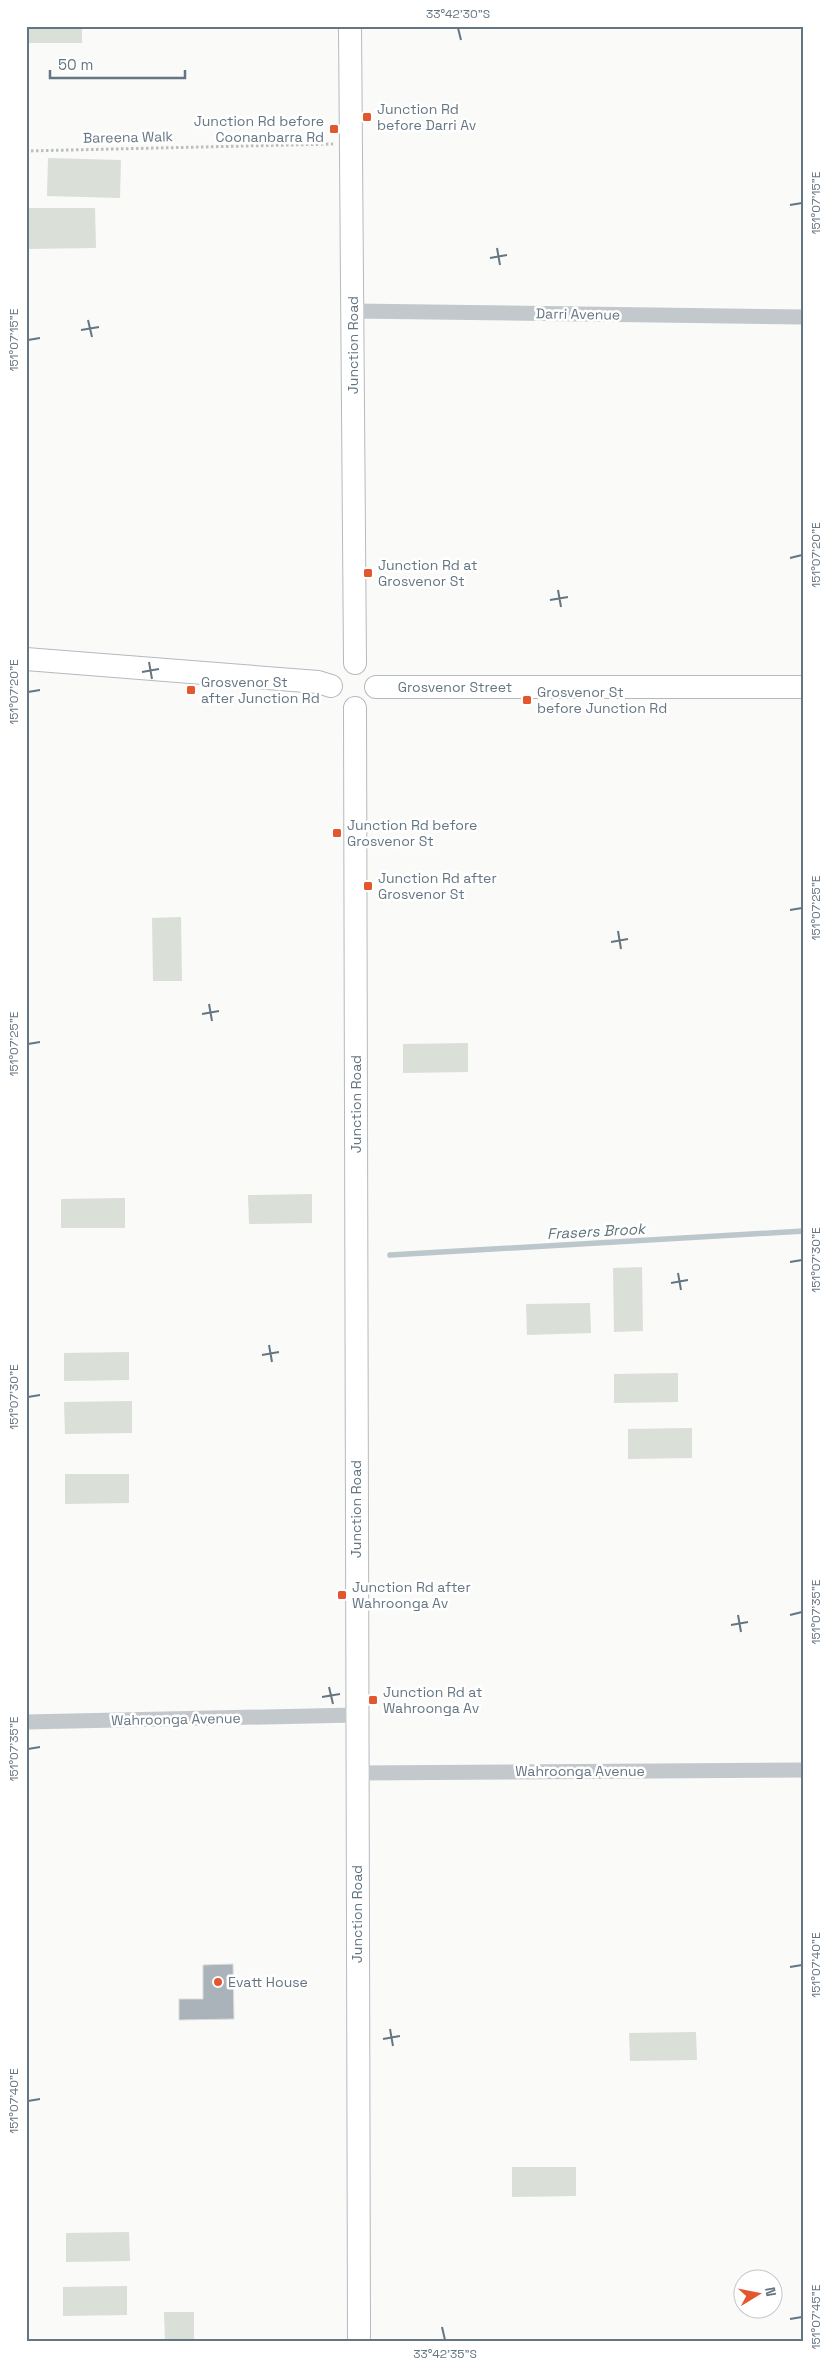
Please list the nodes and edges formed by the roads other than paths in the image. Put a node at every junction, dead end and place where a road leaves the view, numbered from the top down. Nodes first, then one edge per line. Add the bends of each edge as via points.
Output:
1 (350, 26) edge
2 (353, 311) junction
3 (804, 317) edge
4 (26, 659) edge
5 (355, 663) junction
6 (331, 686) junction
7 (804, 687) edge
8 (376, 688) junction
9 (355, 708) junction
10 (356, 1715) junction
11 (26, 1722) edge
12 (804, 1770) edge
13 (357, 1773) junction
14 (359, 2341) edge

1 - 2 main road, Junction Road
2 - 3 street, Darri Avenue
2 - 5 main road, Junction Road
4 - 6 main road via 318,682
5 - 6 main road via 338,669
5 - 8 main road via 370,671
6 - 9 main road via 338,702
7 - 8 main road, Grosvenor Street
8 - 9 main road via 367,704
9 - 10 main road, Junction Road
10 - 11 street, Wahroonga Avenue
10 - 13 main road, Junction Road
12 - 13 street, Wahroonga Avenue
13 - 14 main road, Junction Road

